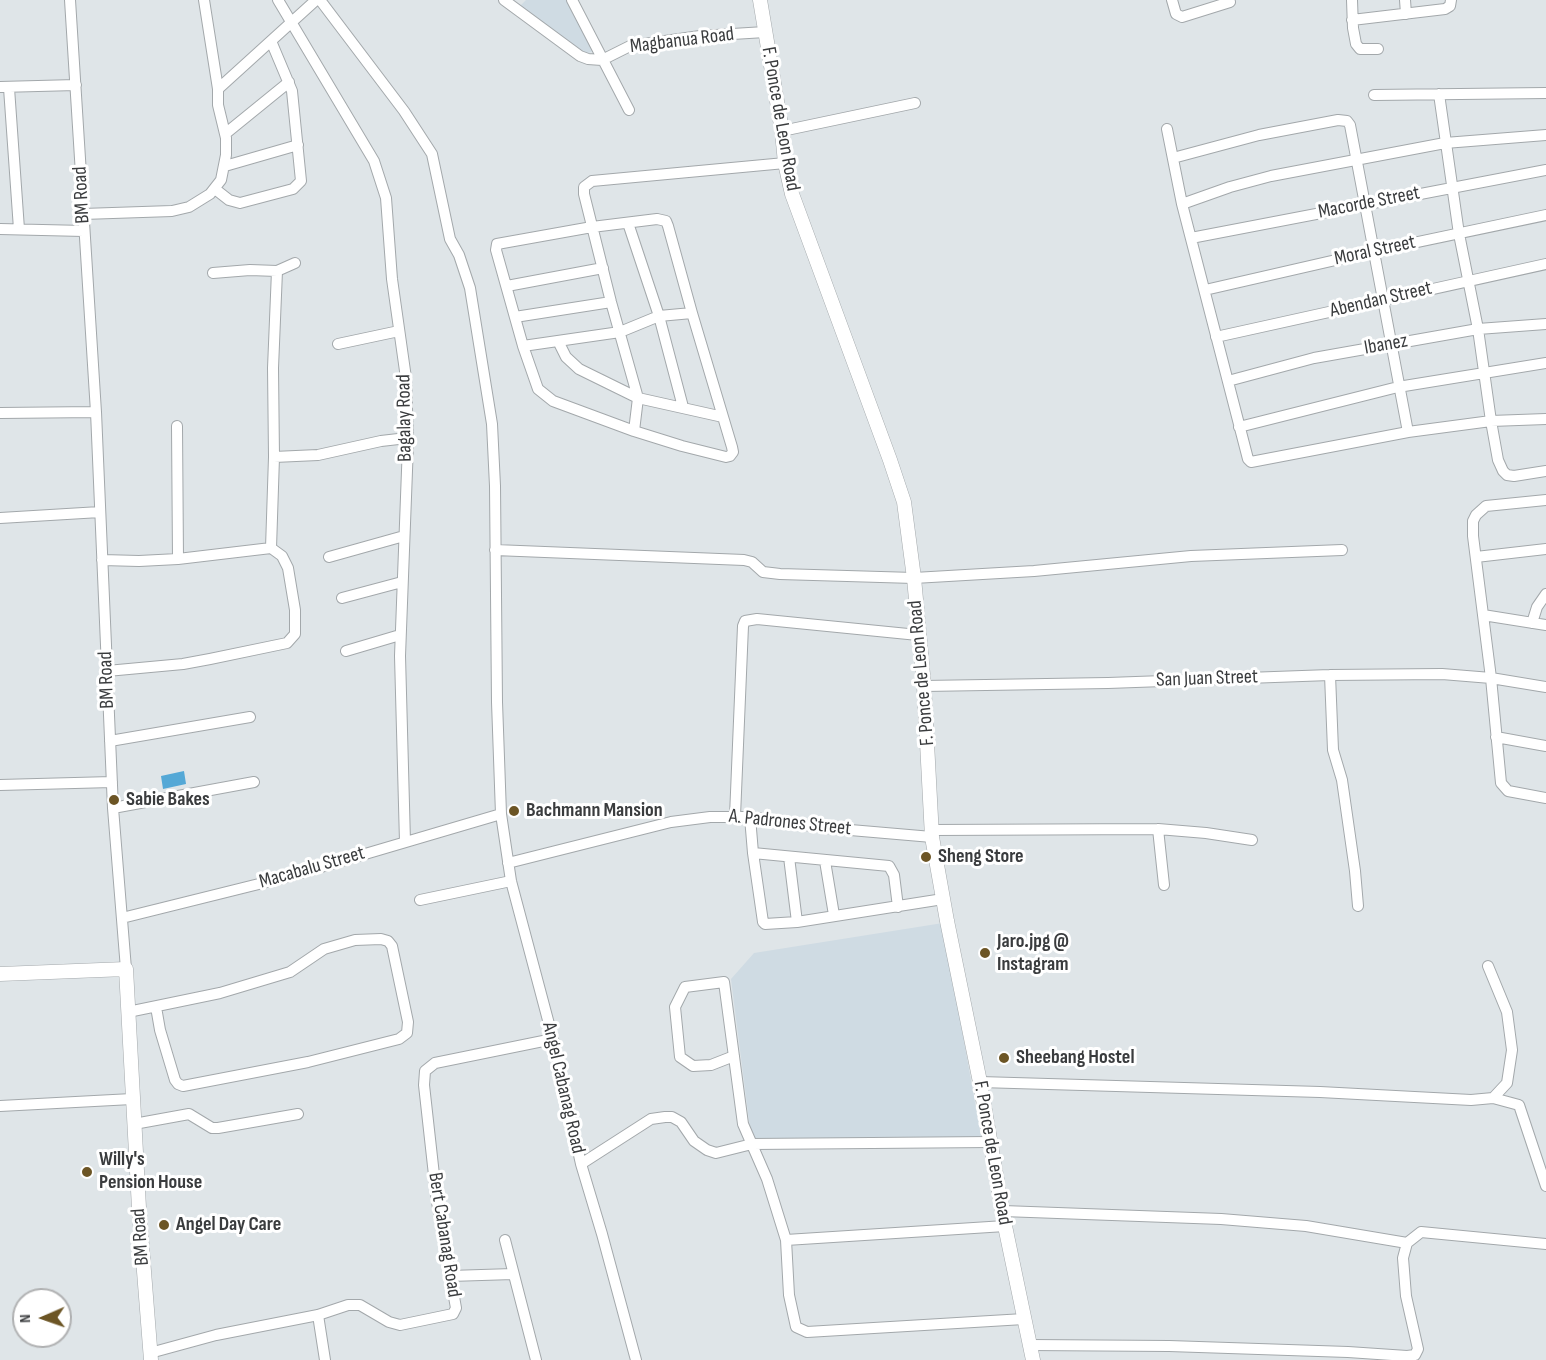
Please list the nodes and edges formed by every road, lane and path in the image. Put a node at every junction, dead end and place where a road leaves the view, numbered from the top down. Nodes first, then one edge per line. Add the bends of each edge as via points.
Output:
1 (70, 0) edge
2 (204, 0) edge
3 (278, 0) edge
4 (318, 0) edge
5 (504, 0) edge
6 (572, 0) edge
7 (760, 0) edge
8 (1172, 0) edge
9 (1352, 0) edge
10 (1405, 0) edge
11 (1451, 0) edge
12 (1230, 2) dead end
13 (519, 4) edge
14 (1406, 14) junction
15 (292, 20) junction
16 (1352, 20) junction
17 (765, 32) junction
18 (271, 40) junction
19 (1378, 49) dead end
20 (602, 60) junction
21 (289, 82) junction
22 (75, 85) junction
23 (5, 88) edge
24 (218, 88) junction
25 (1546, 93) edge
26 (1440, 94) junction
27 (1374, 95) dead end
28 (915, 103) dead end
29 (629, 110) dead end
30 (1167, 129) dead end
31 (782, 131) junction
32 (225, 134) junction
33 (1546, 135) edge
34 (1445, 143) junction
35 (298, 145) junction
36 (1173, 158) junction
37 (1357, 161) junction
38 (785, 163) junction
39 (225, 166) junction
40 (1546, 170) edge
41 (1453, 187) junction
42 (215, 189) junction
43 (1182, 204) junction
44 (1365, 204) junction
45 (83, 214) junction
46 (1546, 215) edge
47 (628, 223) junction
48 (592, 227) junction
49 (0, 229) edge
50 (19, 229) junction
51 (84, 231) junction
52 (1459, 234) junction
53 (1191, 238) junction
54 (1375, 250) junction
55 (294, 263) dead end
56 (1546, 264) edge
57 (603, 268) junction
58 (277, 271) junction
59 (213, 273) dead end
60 (1469, 280) junction
61 (507, 286) junction
62 (1204, 290) junction
63 (1383, 299) junction
64 (611, 302) junction
65 (692, 313) junction
66 (659, 316) junction
67 (515, 317) junction
68 (1546, 324) edge
69 (1478, 329) junction
70 (399, 331) junction
71 (620, 332) junction
72 (1216, 337) junction
73 (558, 341) junction
74 (338, 344) dead end
75 (1392, 344) junction
76 (523, 346) junction
77 (1546, 363) edge
78 (1485, 374) junction
79 (1228, 381) junction
80 (1398, 387) junction
81 (638, 398) junction
82 (683, 407) junction
83 (96, 412) junction
84 (0, 413) edge
85 (723, 417) junction
86 (1546, 419) edge
87 (1491, 422) junction
88 (177, 426) dead end
89 (1239, 427) junction
90 (634, 431) junction
91 (1408, 432) junction
92 (406, 438) junction
93 (274, 457) junction
94 (1546, 471) edge
95 (1546, 500) edge
96 (100, 512) junction
97 (0, 518) edge
98 (404, 536) junction
99 (271, 548) junction
100 (1546, 549) edge
101 (495, 550) junction
102 (1342, 550) dead end
103 (1476, 557) junction
104 (329, 558) dead end
105 (178, 559) junction
106 (102, 560) junction
107 (914, 578) junction
108 (402, 582) junction
109 (1546, 594) edge
110 (342, 598) dead end
111 (1483, 615) junction
112 (1532, 623) junction
113 (1546, 625) edge
114 (400, 635) junction
115 (918, 635) junction
116 (346, 651) dead end
117 (107, 671) junction
118 (1330, 675) junction
119 (1491, 678) junction
120 (924, 686) junction
121 (1546, 687) edge
122 (250, 717) dead end
123 (1496, 737) junction
124 (110, 741) junction
125 (1546, 746) edge
126 (112, 782) junction
127 (254, 782) dead end
128 (0, 785) edge
129 (1546, 798) edge
130 (113, 808) junction
131 (501, 814) junction
132 (735, 816) junction
133 (750, 817) junction
134 (1158, 829) junction
135 (932, 833) junction
136 (1252, 840) dead end
137 (405, 842) junction
138 (753, 853) junction
139 (789, 857) junction
140 (825, 861) junction
141 (508, 863) junction
142 (511, 881) junction
143 (1164, 885) dead end
144 (943, 899) junction
145 (420, 900) dead end
146 (1358, 906) dead end
147 (898, 907) junction
148 (834, 915) junction
149 (122, 918) junction
150 (796, 922) junction
151 (1488, 966) dead end
152 (126, 969) junction
153 (0, 974) edge
154 (156, 1007) junction
155 (128, 1012) junction
156 (553, 1039) junction
157 (734, 1056) junction
158 (980, 1082) junction
159 (1493, 1098) junction
160 (132, 1099) junction
161 (0, 1106) edge
162 (298, 1113) dead end
163 (134, 1124) junction
164 (991, 1142) junction
165 (752, 1143) junction
166 (581, 1164) junction
167 (1546, 1186) edge
168 (1003, 1212) junction
169 (1005, 1226) junction
170 (505, 1240) dead end
171 (786, 1240) junction
172 (1407, 1243) junction
173 (1546, 1244) edge
174 (513, 1274) junction
175 (450, 1276) junction
176 (318, 1315) junction
177 (1024, 1319) junction
178 (1030, 1345) junction
179 (151, 1357) edge
180 (325, 1360) edge
181 (536, 1360) edge
182 (636, 1360) edge
183 (1033, 1360) edge

1 - 22 street, BM Road
2 - 24 street
3 - 15 street, Bagalay Road
4 - 15 street
4 - 101 street, Angel Cabanag Road via 404,111 432,154 450,239 470,288 486,380 492,424
5 - 13 street
6 - 20 street
7 - 17 street, F. Ponce de Leon Road
8 - 12 street via 1175,12 1182,17
9 - 16 street
10 - 14 street
11 - 14 street via 1444,9
13 - 20 street via 580,56
14 - 16 street
15 - 18 street
15 - 70 street, Bagalay Road via 381,179
16 - 19 street via 1358,47
17 - 20 street, Magbanua Road via 630,46
17 - 31 street, F. Ponce de Leon Road
18 - 21 street
18 - 24 street
20 - 29 street
21 - 32 street
21 - 35 street
22 - 23 street
22 - 45 street, BM Road
23 - 50 street
24 - 32 street
25 - 26 street
26 - 27 street
26 - 34 street
28 - 31 street
30 - 36 street
31 - 38 street, F. Ponce de Leon Road
32 - 39 street
33 - 34 street
34 - 37 street
34 - 41 street
35 - 39 street
35 - 42 street via 301,181 293,189 240,203
36 - 37 street via 1259,135 1342,120 1350,125
36 - 43 street
37 - 43 street via 1271,176
37 - 44 street
38 - 48 street via 592,181 584,187 584,194
38 - 107 street, F. Ponce de Leon Road via 792,194 900,486
39 - 42 street
40 - 41 street, Macorde Street
41 - 44 street, Macorde Street
41 - 52 street
42 - 45 street via 179,210
43 - 53 street
44 - 53 street, Macorde Street
44 - 54 street
45 - 51 street, BM Road
46 - 52 street, Moral Street
47 - 48 street
47 - 65 street via 666,221
47 - 66 street
48 - 57 street
48 - 61 street via 497,244
49 - 50 street
50 - 51 street
51 - 83 street, BM Road
52 - 54 street, Moral Street
52 - 60 street
53 - 62 street
54 - 62 street, Moral Street
54 - 63 street
55 - 58 street
56 - 60 street, Abendan Street
57 - 61 street
57 - 64 street
58 - 59 street
58 - 93 street
60 - 63 street, Abendan Street
60 - 69 street
61 - 67 street
62 - 72 street
63 - 72 street, Abendan Street
63 - 75 street
64 - 67 street
64 - 71 street
65 - 66 street
65 - 85 street
66 - 71 street
66 - 82 street
67 - 76 street
68 - 69 street, Ibanez
69 - 75 street, Ibanez
69 - 78 street
70 - 74 street
70 - 92 street, Bagalay Road via 406,378
71 - 73 street
71 - 81 street
72 - 79 street
73 - 76 street
73 - 81 street via 566,357 579,369
75 - 79 street, Ibanez via 1314,358
75 - 80 street
76 - 90 street via 535,382 545,397
77 - 78 street
78 - 80 street
78 - 87 street
79 - 89 street
80 - 89 street
80 - 91 street
81 - 82 street
81 - 90 street
82 - 85 street
83 - 84 street
83 - 96 street, BM Road
85 - 90 street via 734,452 726,458
86 - 87 street
87 - 91 street
87 - 94 street via 1498,460 1507,475
88 - 105 street
89 - 91 street via 1248,459 1254,463
92 - 93 street via 318,455
92 - 98 street, Bagalay Road
93 - 99 street
95 - 103 street via 1479,510 1473,521
96 - 97 street
96 - 106 street, BM Road
98 - 104 street
98 - 108 street, Bagalay Road
99 - 105 street
99 - 117 street via 282,556 288,568 297,627 292,640 183,664
100 - 103 street
101 - 107 street via 744,560 753,562 763,572
101 - 131 street, Angel Cabanag Road
102 - 107 street via 1191,556
103 - 111 street
105 - 106 street
106 - 117 street, BM Road
107 - 115 street, F. Ponce de Leon Road
108 - 110 street
108 - 114 street, Bagalay Road
109 - 112 street
111 - 112 street
111 - 119 street
112 - 113 street
114 - 116 street
114 - 137 street, Bagalay Road
115 - 120 street, F. Ponce de Leon Road
115 - 132 street via 745,621
117 - 124 street, BM Road
118 - 119 street, San Juan Street via 1442,674
118 - 120 street, San Juan Street
118 - 146 street via 1333,750 1342,780
119 - 121 street, San Juan Street
119 - 123 street
120 - 135 street, F. Ponce de Leon Road
122 - 124 street
123 - 125 street
123 - 129 street via 1504,788
124 - 126 street, BM Road
126 - 128 street
126 - 130 street, BM Road
127 - 130 street
130 - 149 street, BM Road
131 - 137 street, Macabalu Street
131 - 141 street, Angel Cabanag Road
132 - 133 street, A. Padrones Street
132 - 141 street, A. Padrones Street via 671,822
133 - 135 street, A. Padrones Street via 827,828
133 - 138 street
134 - 135 street, A. Padrones Street
134 - 136 street, A. Padrones Street
134 - 143 street
135 - 144 street, F. Ponce de Leon Road
137 - 149 street, Macabalu Street via 287,877
138 - 139 street
138 - 150 street via 763,922
139 - 140 street
139 - 150 street
140 - 147 street via 889,866
140 - 148 street
141 - 142 street, Angel Cabanag Road
142 - 145 street
142 - 156 street, Angel Cabanag Road
144 - 147 street
144 - 158 street, F. Ponce de Leon Road
147 - 148 street
148 - 150 street
149 - 152 street, BM Road
151 - 159 street via 1507,1012 1512,1050 1507,1083
152 - 153 street
152 - 155 street, BM Road
154 - 154 street via 175,1080 183,1086 308,1062 399,1039 406,1033 408,1022 392,946 381,939 356,940 324,949 290,972
154 - 155 street
155 - 160 street, BM Road
156 - 166 street, Angel Cabanag Road
156 - 175 street, Bert Cabanag Road via 435,1063 425,1071 437,1202
157 - 157 street via 711,1065 693,1066 680,1057 675,1007 685,987 724,982
157 - 165 street via 743,1124
158 - 159 street
158 - 164 street, F. Ponce de Leon Road
159 - 167 street via 1519,1105
160 - 161 street
160 - 163 street, BM Road
162 - 163 street via 218,1128 189,1114
163 - 179 street, BM Road
164 - 165 street
164 - 168 street, F. Ponce de Leon Road
165 - 166 street via 716,1153 694,1142 681,1122 664,1117 651,1119
165 - 171 street
166 - 182 street, Angel Cabanag Road
168 - 169 street, F. Ponce de Leon Road
168 - 172 street via 1221,1219 1306,1226
169 - 171 street
169 - 177 street, F. Ponce de Leon Road
170 - 174 street
171 - 177 street via 789,1295 793,1322 799,1330
172 - 173 street via 1421,1232
172 - 178 street via 1403,1258 1406,1296 1418,1349 1415,1355
174 - 175 street
174 - 181 street
175 - 176 street, Bert Cabanag Road via 456,1308 451,1316 400,1325 355,1305
176 - 179 street, Bert Cabanag Road via 216,1335
176 - 180 street
177 - 178 street, F. Ponce de Leon Road
178 - 183 street, F. Ponce de Leon Road

